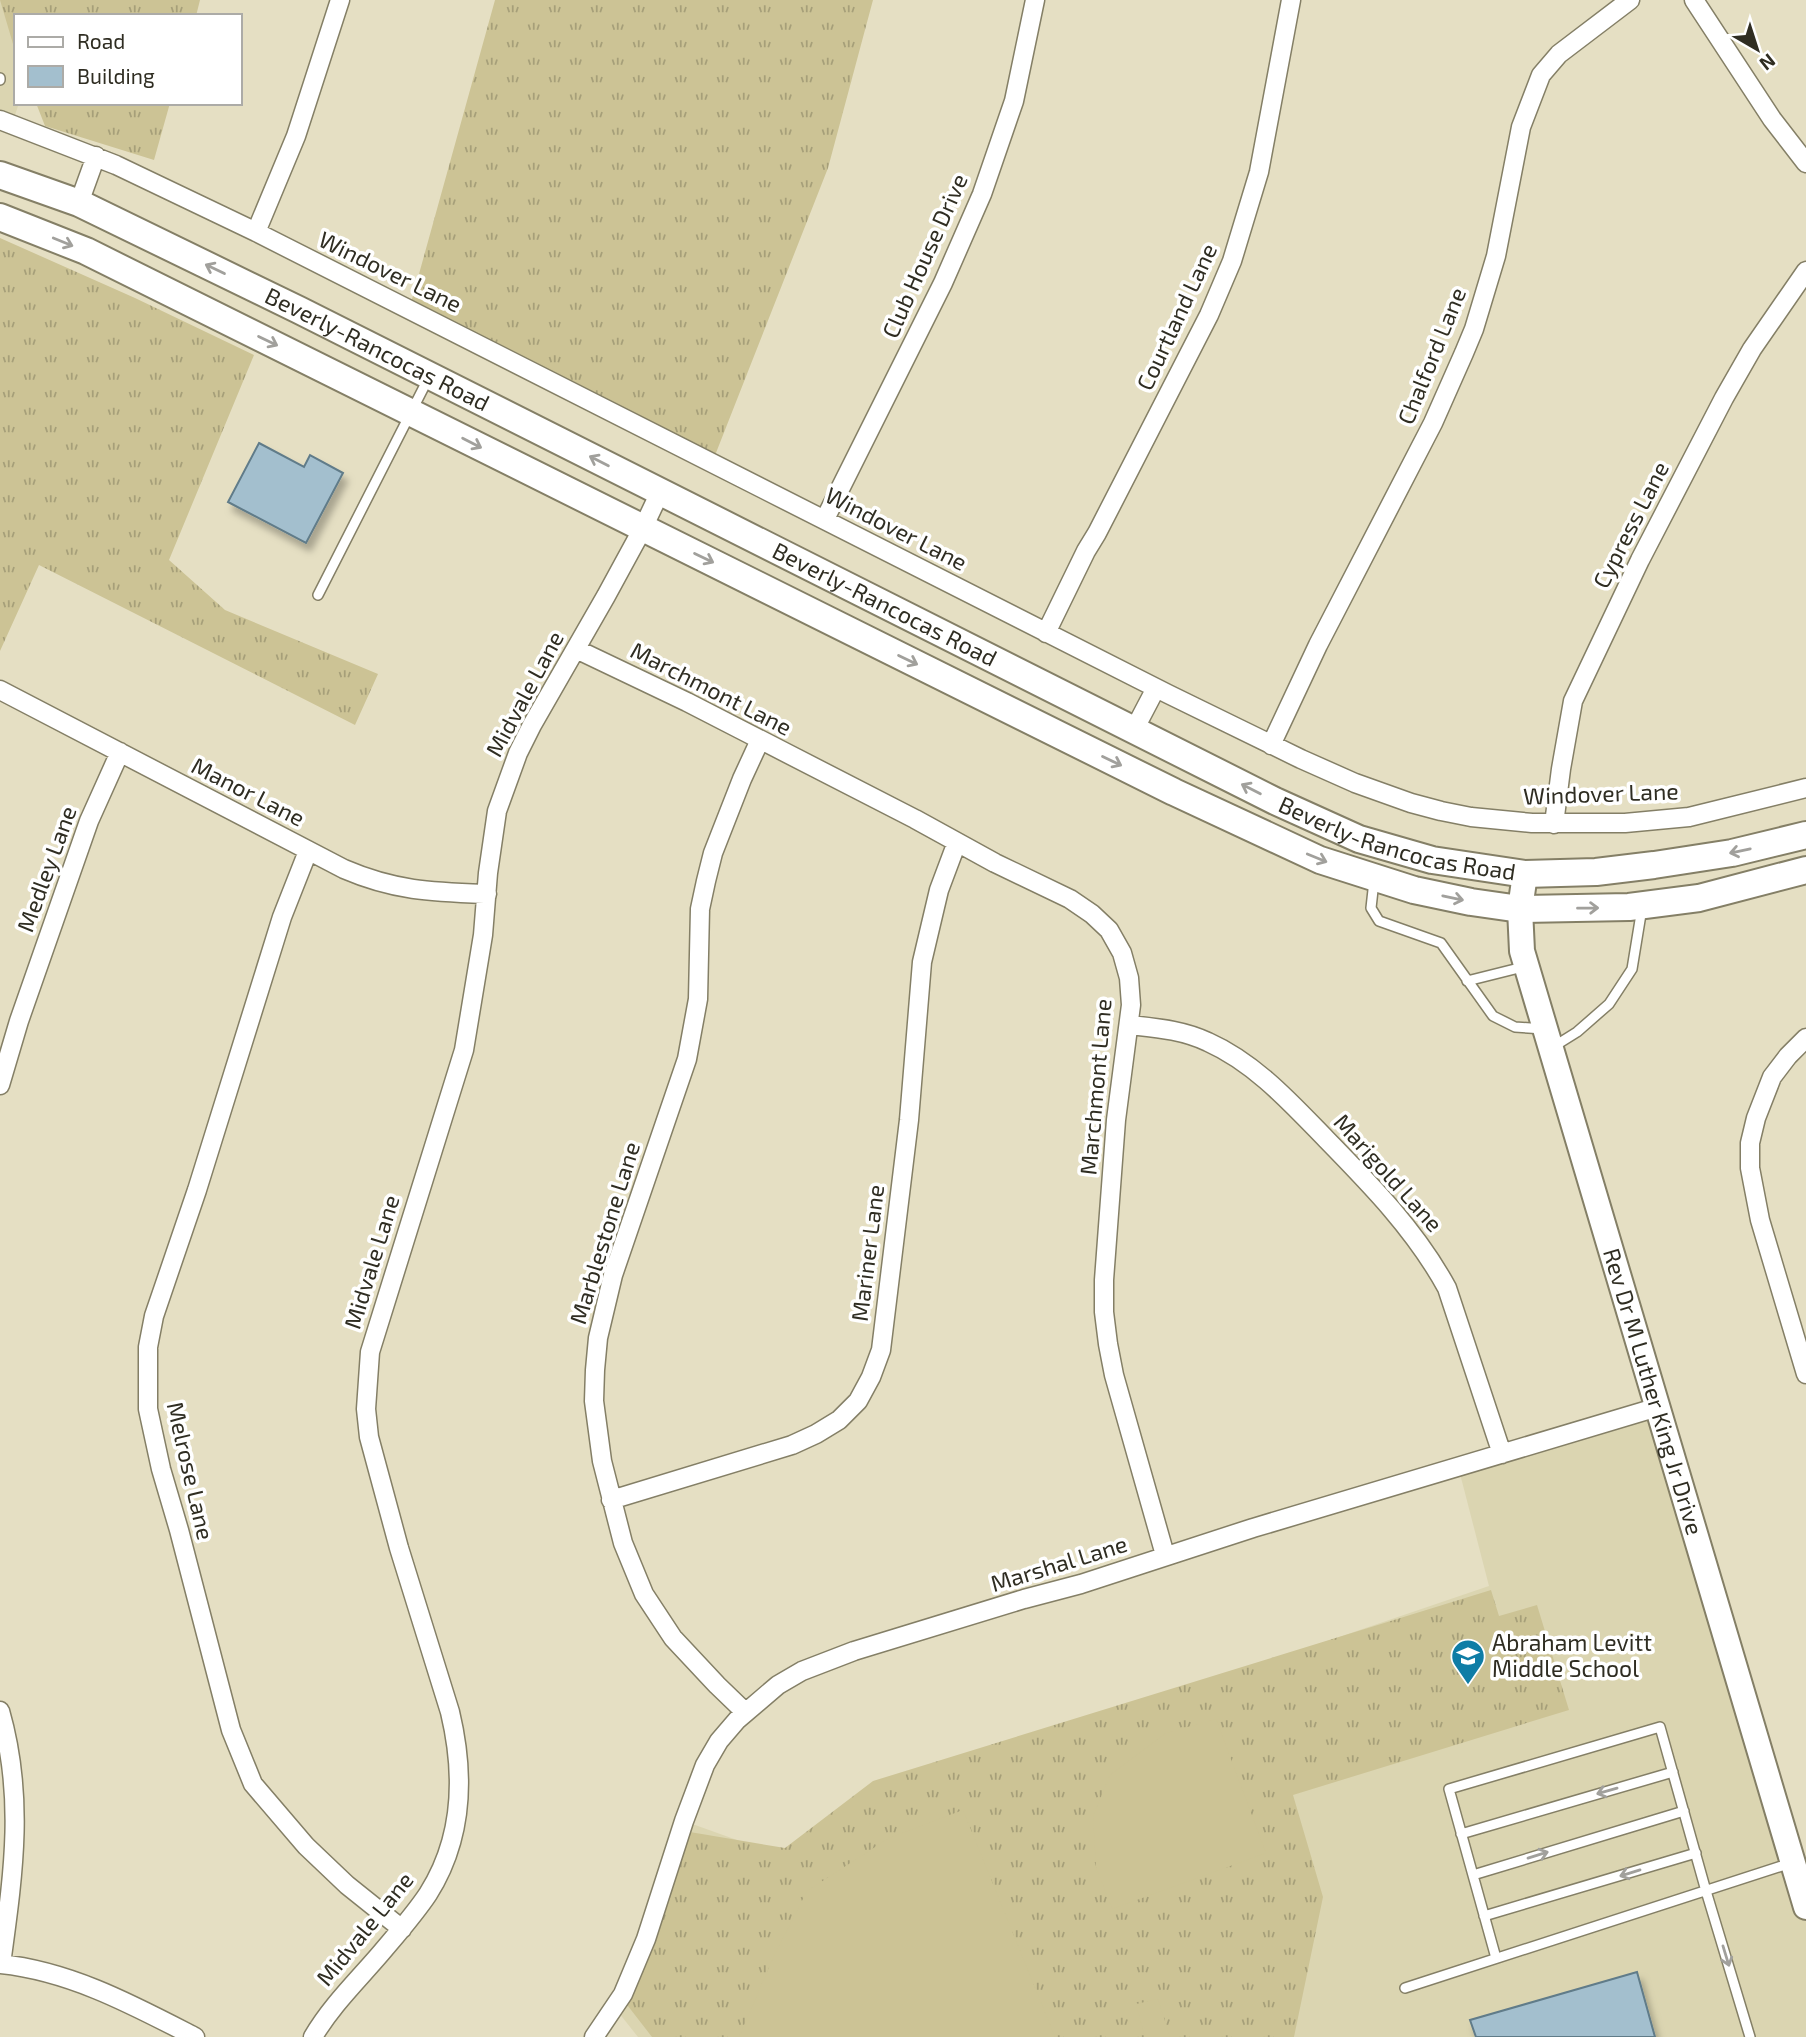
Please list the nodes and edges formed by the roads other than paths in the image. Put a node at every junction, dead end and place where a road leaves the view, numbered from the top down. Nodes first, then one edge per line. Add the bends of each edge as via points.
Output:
1 (340, 0) edge
2 (1035, 0) edge
3 (1291, 0) edge
4 (1630, 0) edge
5 (1694, 0) edge
6 (0, 120) edge
7 (96, 156) junction
8 (1806, 163) edge
9 (0, 175) edge
10 (79, 203) junction
11 (0, 217) edge
12 (256, 232) junction
13 (1806, 271) edge
14 (430, 376) junction
15 (411, 412) junction
16 (660, 492) junction
17 (825, 519) junction
18 (643, 528) junction
19 (318, 595) dead end
20 (1046, 632) junction
21 (576, 649) junction
22 (950, 680) junction
23 (1156, 688) junction
24 (0, 690) edge
25 (1134, 730) junction
26 (760, 740) junction
27 (1272, 745) junction
28 (120, 752) junction
29 (1806, 788) edge
30 (1554, 824) junction
31 (1806, 835) edge
32 (957, 842) junction
33 (308, 851) junction
34 (1806, 870) edge
35 (1525, 874) junction
36 (1375, 878) junction
37 (486, 894) junction
38 (1643, 905) junction
39 (1520, 909) junction
40 (1526, 967) junction
41 (1467, 981) junction
42 (1130, 1025) junction
43 (1806, 1038) edge
44 (1548, 1039) junction
45 (0, 1085) edge
46 (1806, 1374) edge
47 (1658, 1407) junction
48 (1503, 1454) junction
49 (611, 1500) junction
50 (1165, 1555) junction
51 (0, 1712) edge
52 (745, 1712) junction
53 (1673, 1772) junction
54 (1684, 1811) junction
55 (1461, 1834) junction
56 (1696, 1853) junction
57 (1793, 1863) junction
58 (1473, 1875) junction
59 (1706, 1891) junction
60 (1806, 1907) edge
61 (1484, 1916) junction
62 (402, 1929) junction
63 (1496, 1958) junction
64 (1, 1964) edge
65 (1405, 1988) dead end
66 (195, 2037) edge
67 (313, 2037) edge
68 (594, 2037) edge
69 (1750, 2037) edge

1 - 12 street via 292,146
2 - 17 street, Club House Drive via 1014,101 974,214
3 - 20 street, Courtland Lane via 1259,172 1232,261 1209,315
4 - 27 street, Chalford Lane via 1559,54 1541,75 1521,127 1496,256 1474,329 1433,423 1318,645
5 - 8 street
6 - 7 street, Windover Lane
7 - 10 street
7 - 12 street, Windover Lane
9 - 10 main road, Beverly-Rancocas Road
14 -> 10 main road, Beverly-Rancocas Road
11 -> 15 main road, Beverly-Rancocas Road via 86,251
12 - 17 street, Windover Lane
13 - 30 street, Cypress Lane via 1724,398 1573,701
14 - 15 lane
16 -> 14 main road, Beverly-Rancocas Road
15 -> 18 main road, Beverly-Rancocas Road
15 - 19 lane
16 - 18 street, Midvale Lane
16 - 25 main road, Beverly-Rancocas Road
17 - 20 street, Windover Lane
18 - 21 street, Midvale Lane
18 -> 22 main road, Beverly-Rancocas Road
20 - 23 street, Windover Lane
21 - 26 street, Marchmont Lane
21 - 37 street, Midvale Lane via 517,753 497,811
22 - 25 main road via 976,676 1000,681 1093,728 1114,733
22 -> 36 main road, Beverly-Rancocas Road via 1308,855
23 - 25 street
23 - 27 street, Windover Lane
24 - 28 street, Manor Lane
35 -> 25 main road, Beverly-Rancocas Road via 1432,860 1359,839
26 - 32 street, Marchmont Lane
26 - 49 street, Marblestone Lane via 713,852 700,909 698,999 687,1059 613,1275 598,1338 594,1401
27 - 30 street, Windover Lane via 1355,783 1441,811
28 - 33 street, Manor Lane
28 - 45 street, Medley Lane via 89,821
29 - 30 street, Windover Lane via 1689,817
31 -> 35 main road, Beverly-Rancocas Road via 1654,865
32 - 42 street, Marchmont Lane via 1070,899 1109,930 1129,978
32 - 49 street, Mariner Lane via 939,890 922,962 909,1120 881,1350 872,1377 858,1401 816,1434
33 - 37 street, Manor Lane via 387,885 446,894
33 - 62 street, Melrose Lane via 282,917 155,1317 148,1347 148,1409 232,1730 253,1784 306,1846
34 - 38 main road, Beverly-Rancocas Road via 1699,898
35 - 39 street, Rev Dr M Luther King Jr Drive
36 -> 39 main road, Beverly-Rancocas Road via 1414,890
36 - 41 lane via 1371,908 1379,921 1441,943
37 - 62 street, Midvale Lane via 464,1050 378,1324 367,1382 369,1437 450,1712 460,1786 444,1862
39 -> 38 main road, Beverly-Rancocas Road
38 - 44 lane via 1632,969 1609,1004 1577,1032
39 - 40 street, Rev Dr M Luther King Jr Drive
40 - 41 lane
40 - 44 street, Rev Dr M Luther King Jr Drive
41 - 44 lane via 1493,1016
42 - 48 street, Marigold Lane via 1171,1029 1226,1051 1300,1112 1381,1196 1418,1241 1447,1288
42 - 50 street, Marchmont Lane via 1115,1120 1104,1312 1114,1375
43 - 46 street via 1772,1077 1750,1143 1760,1220
44 - 47 street, Rev Dr M Luther King Jr Drive
47 - 48 street, Marshal Lane
47 - 57 street, Rev Dr M Luther King Jr Drive
48 - 50 street, Marshal Lane
49 - 52 street, Marblestone Lane via 633,1569 658,1617 688,1656
50 - 52 street, Marshal Lane via 827,1660 778,1685
51 - 64 street via 16,1801
52 - 68 street, Marshal Lane via 705,1765 638,1958 623,1994
53 - 54 lane
53 -> 55 lane
53 - 55 lane via 1660,1727 1594,1746 1449,1789
54 - 56 lane
58 -> 54 lane
55 - 58 lane
56 - 59 lane
56 -> 61 lane
57 - 59 lane
57 - 60 street, Rev Dr M Luther King Jr Drive
58 - 61 lane
59 - 63 lane
59 -> 69 lane
61 - 63 lane
62 - 67 street, Midvale Lane
63 - 65 lane
64 - 66 street via 28,1967 110,1994

